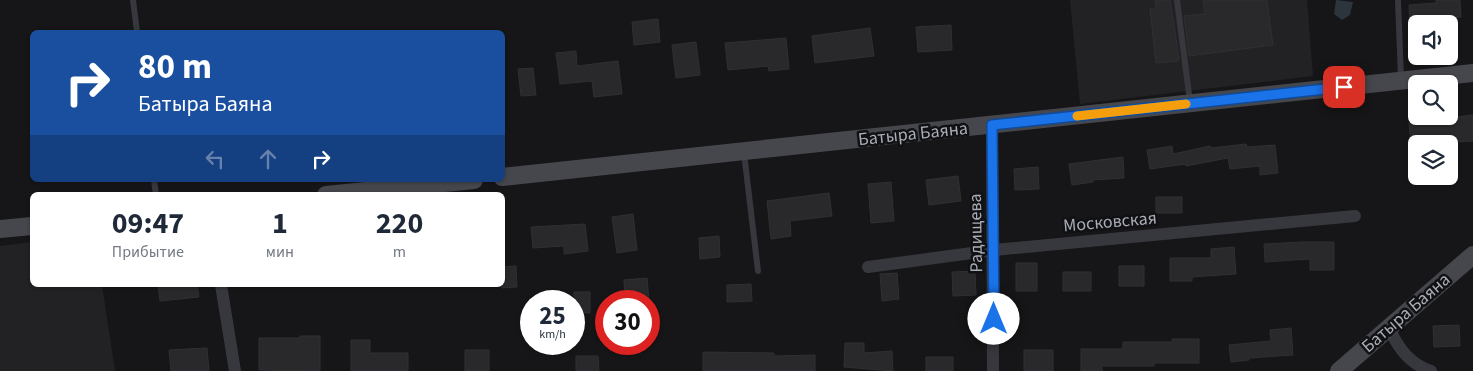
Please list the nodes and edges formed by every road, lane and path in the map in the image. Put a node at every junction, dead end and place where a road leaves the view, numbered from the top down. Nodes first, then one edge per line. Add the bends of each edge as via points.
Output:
1 (133, 0) edge
2 (1178, 0) edge
3 (1398, 0) edge
4 (137, 30) edge
5 (1473, 74) edge
6 (1402, 81) junction
7 (1190, 104) junction
8 (992, 125) junction
9 (744, 153) junction
10 (505, 177) edge
11 (454, 182) edge
12 (356, 192) edge
13 (1355, 216) dead end
14 (30, 226) edge
15 (0, 229) edge
16 (994, 250) junction
17 (1473, 255) edge
18 (868, 268) dead end
19 (758, 271) dead end
20 (221, 287) edge
21 (1389, 327) junction
22 (235, 371) edge
23 (993, 371) edge
24 (1339, 371) edge
25 (1431, 371) edge

1 - 4 lane
2 - 7 lane
3 - 6 lane
5 - 6 street, Батыра Баяна
6 - 7 street, Батыра Баяна
7 - 8 street, Батыра Баяна
8 - 9 street, Батыра Баяна
8 - 16 street, Радищева
9 - 10 street, Батыра Баяна
9 - 19 lane
11 - 12 street
13 - 16 street, Московская
14 - 15 street
16 - 18 street, Московская
16 - 23 street, Радищева
17 - 21 street, Батыра Баяна
20 - 22 street
21 - 24 street, Батыра Баяна
21 - 25 street via 1406,356

